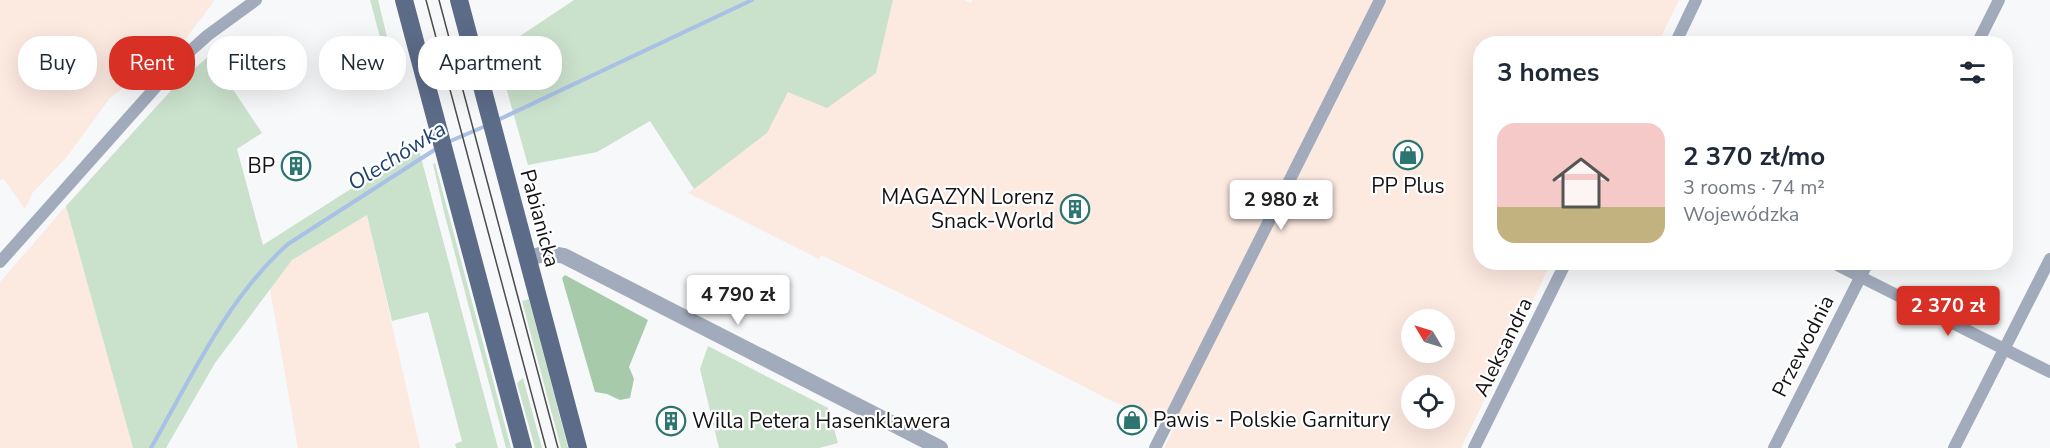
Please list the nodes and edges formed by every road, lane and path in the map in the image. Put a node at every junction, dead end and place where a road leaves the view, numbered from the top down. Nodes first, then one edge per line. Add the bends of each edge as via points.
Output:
1 (256, 0) edge
2 (404, 0) edge
3 (459, 0) edge
4 (1380, 0) edge
5 (1696, 0) edge
6 (1999, 0) edge
7 (1679, 36) edge
8 (1981, 36) edge
9 (528, 258) junction
10 (2050, 259) edge
11 (0, 262) edge
12 (1562, 270) edge
13 (1846, 270) edge
14 (1864, 270) edge
15 (1860, 277) junction
16 (2005, 348) junction
17 (2050, 372) edge
18 (523, 448) edge
19 (578, 448) edge
20 (940, 448) edge
21 (1155, 448) edge
22 (1474, 448) edge
23 (1774, 448) edge
24 (1954, 448) edge

1 - 11 street via 173,67
2 - 18 main road
3 - 9 main road, Pabianicka
4 - 21 street
5 - 7 street
6 - 8 street
9 - 19 main road, Pabianicka
9 - 20 street via 548,253 564,256
10 - 16 street
12 - 22 street, Aleksandra
13 - 15 street
14 - 15 street, Przewodnia
15 - 16 street
15 - 23 street, Przewodnia
16 - 17 street
16 - 24 street

